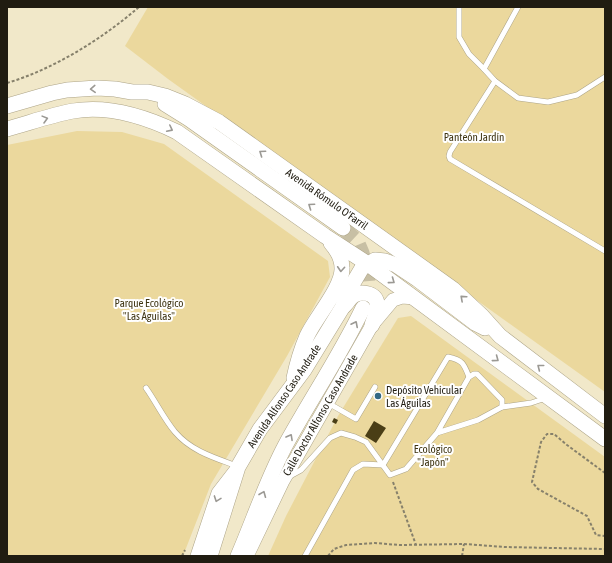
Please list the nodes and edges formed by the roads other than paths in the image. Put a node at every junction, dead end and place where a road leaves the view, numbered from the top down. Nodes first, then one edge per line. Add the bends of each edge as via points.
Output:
1 (459, 7) edge
2 (518, 7) edge
3 (484, 69) junction
4 (605, 77) edge
5 (494, 81) junction
6 (132, 92) junction
7 (7, 106) edge
8 (7, 129) edge
9 (343, 228) tunnel mouth
10 (325, 236) junction
11 (605, 251) edge
12 (368, 264) junction
13 (415, 298) junction
14 (342, 308) junction
15 (363, 308) tunnel mouth
16 (372, 325) junction
17 (500, 336) junction
18 (469, 377) junction
19 (293, 382) junction
20 (560, 382) junction
21 (375, 387) dead end
22 (146, 388) dead end
23 (547, 397) junction
24 (327, 403) junction
25 (502, 406) junction
26 (605, 416) edge
27 (436, 434) junction
28 (605, 440) edge
29 (383, 465) junction
30 (238, 467) junction
31 (283, 481) junction
32 (197, 556) edge
33 (210, 556) edge
34 (238, 556) edge
35 (248, 556) edge
36 (305, 556) edge

1 - 3 lane via 459,37 468,54
2 - 3 lane
3 - 5 lane
4 - 5 lane via 577,95 548,102 518,98
5 - 11 lane via 450,152 450,159
6 -> 7 main road, Avenida Rómulo O'Farril via 97,88 67,90
9 -> 6 main road via 172,108
17 -> 6 main road, Avenida Rómulo O'Farril via 453,289 219,122 165,96
8 -> 10 main road via 73,111 120,112 158,123 177,132
10 - 12 main road
10 -> 19 main road via 337,250 343,269 339,282 307,336
12 -> 13 main road
12 - 14 main road via 358,274
12 - 17 main road via 375,260 396,265 475,322
13 - 16 street, Calle Doctor Alfonso Caso Andrade via 402,297 394,300
13 -> 23 main road
14 - 16 main road via 353,296 361,293 371,295 377,302
14 - 19 main road, Avenida Alfonso Caso Andrade via 304,370
34 -> 15 main road, Avenida Alfonso Caso Andrade via 272,472
16 - 24 street, Calle Doctor Alfonso Caso Andrade
20 -> 17 main road, Avenida Rómulo O'Farril
18 - 25 lane via 477,374 502,400
18 - 27 lane
18 - 29 lane via 465,365 458,359 448,357
19 - 30 main road, Avenida Alfonso Caso Andrade via 260,429
20 - 23 main road
20 - 26 main road, Avenida Rómulo O'Farril
21 - 24 lane via 356,419
22 - 30 lane via 175,432 204,454
23 - 25 lane via 531,403
23 - 28 main road
24 - 31 street, Calle Doctor Alfonso Caso Andrade
25 - 27 lane via 478,420
27 - 29 lane via 406,470 390,474
29 - 31 lane via 366,442 341,433 330,438 301,470
29 - 36 lane via 363,464 353,470
30 -> 32 street via 218,493
30 - 33 main road, Avenida Alfonso Caso Andrade
31 - 35 street, Calle Doctor Alfonso Caso Andrade

